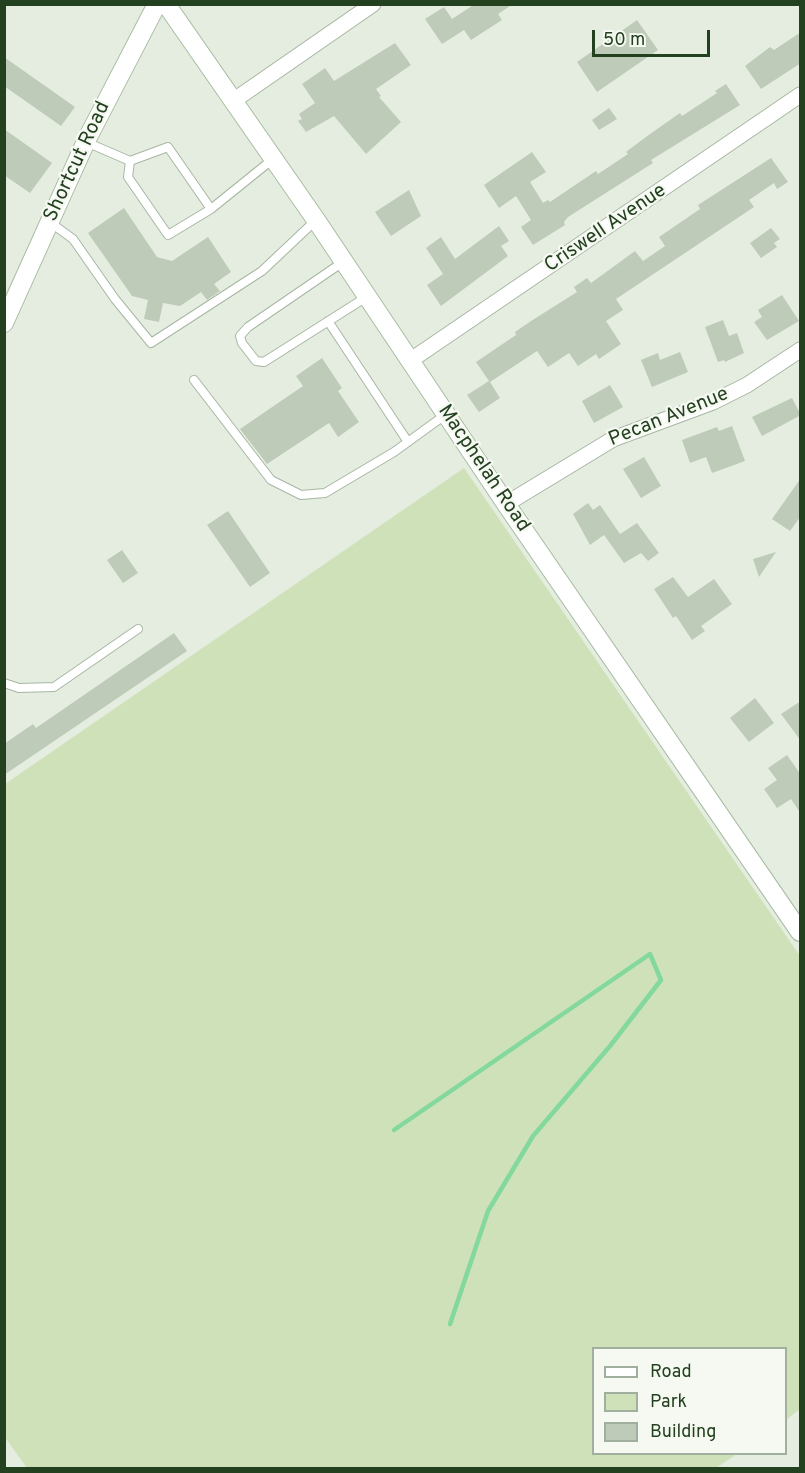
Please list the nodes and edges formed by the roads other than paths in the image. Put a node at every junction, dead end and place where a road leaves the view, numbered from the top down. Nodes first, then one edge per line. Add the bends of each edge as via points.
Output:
1 (157, 4) edge
2 (166, 4) edge
3 (373, 4) edge
4 (801, 96) edge
5 (233, 101) junction
6 (86, 142) junction
7 (273, 159) junction
8 (130, 161) junction
9 (211, 209) junction
10 (316, 220) junction
11 (49, 222) junction
12 (344, 261) junction
13 (368, 296) junction
14 (327, 321) junction
15 (4, 323) edge
16 (801, 350) edge
17 (411, 360) junction
18 (194, 380) dead end
19 (447, 414) junction
20 (408, 442) junction
21 (506, 504) junction
22 (138, 629) dead end
23 (4, 683) edge
24 (801, 932) edge

1 - 6 street, Shortcut Road
2 - 5 street, Macphelah Road
3 - 5 street
4 - 17 street, Criswell Avenue
5 - 7 street, Macphelah Road
6 - 8 lane
6 - 11 street, Shortcut Road
7 - 9 lane
7 - 10 street, Macphelah Road
8 - 9 lane via 168,147
8 - 9 lane via 128,177 168,235
10 - 11 lane via 262,271 151,343 73,239
10 - 12 street, Macphelah Road
11 - 15 street, Shortcut Road
12 - 13 street, Macphelah Road
12 - 14 lane via 240,336 256,361 264,362
13 - 14 lane
13 - 17 street, Macphelah Road
14 - 20 lane
16 - 21 street, Pecan Avenue via 712,402 613,439
17 - 19 street, Macphelah Road
18 - 20 lane via 271,480 301,495 325,494
19 - 20 lane
19 - 21 street, Macphelah Road
21 - 24 street, Macphelah Road
22 - 23 lane via 54,687 20,688

